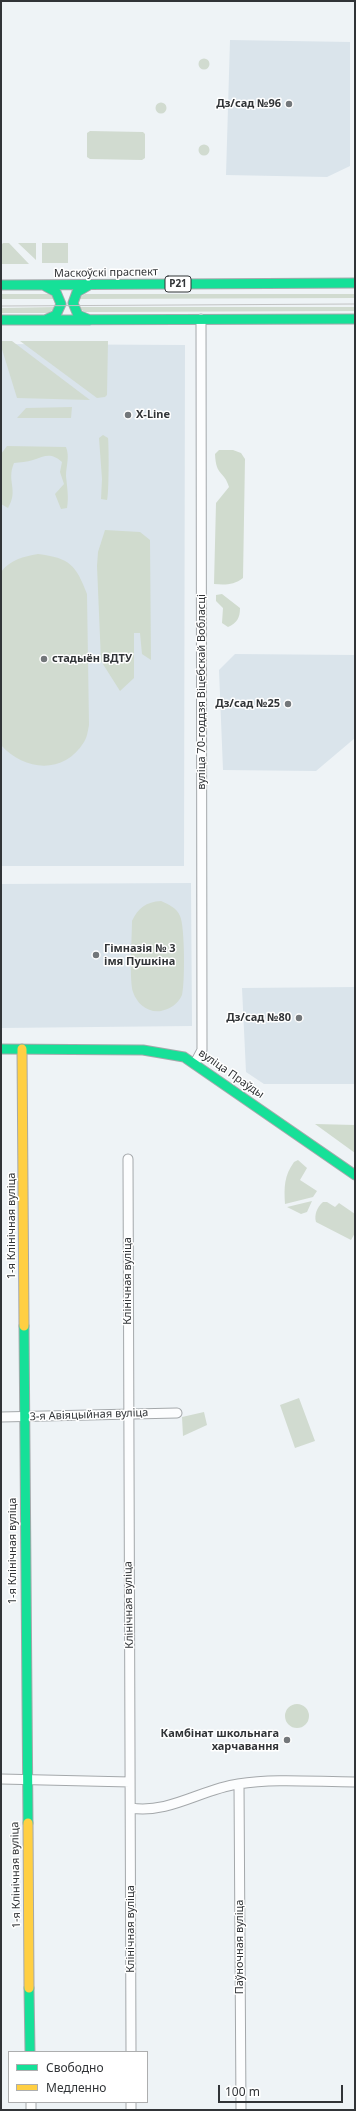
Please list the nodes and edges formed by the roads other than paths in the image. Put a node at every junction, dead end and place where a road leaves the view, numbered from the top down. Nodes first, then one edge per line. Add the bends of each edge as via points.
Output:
1 (355, 283) edge
2 (1, 285) edge
3 (91, 285) junction
4 (44, 286) junction
5 (201, 319) junction
6 (355, 319) edge
7 (1, 320) edge
8 (45, 320) junction
9 (92, 320) junction
10 (1, 1049) edge
11 (22, 1049) junction
12 (195, 1063) junction
13 (128, 1159) dead end
14 (355, 1176) edge
15 (177, 1412) dead end
16 (128, 1413) junction
17 (1, 1417) edge
18 (24, 1417) junction
19 (1, 1779) edge
20 (27, 1780) junction
21 (130, 1782) junction
22 (355, 1782) edge
23 (239, 1784) junction
24 (131, 1808) junction
25 (30, 2051) edge
26 (131, 2051) edge
27 (241, 2110) edge

1 - 3 main road, Маскоўскі праспект / Р21
2 - 4 main road, Маскоўскі праспект / Р21
3 - 4 main road, Маскоўскі праспект / Р21
3 - 9 main road via 77,292 73,303 80,317
4 - 8 main road via 55,290 60,296 61,304 56,315
5 - 6 main road
5 - 9 main road
5 - 12 street, вуліца 70-годдзя Віцебскай Вобласці via 202,1050
7 - 8 main road
8 - 9 main road
10 - 11 main road, вуліца Праўды
11 - 12 main road, вуліца Праўды via 143,1050 174,1054
11 - 18 main road, 1-я Клінічная вуліца
12 - 14 main road, вуліца Праўды
13 - 16 street, Клінічная вуліца
15 - 16 street, 3-я Авіяцыйная вуліца
16 - 18 street, 3-я Авіяцыйная вуліца
16 - 21 street, Клінічная вуліца
17 - 18 street, 3-я Авіяцыйная вуліца
18 - 20 main road, 1-я Клінічная вуліца
19 - 20 street
20 - 21 street
20 - 25 main road, 1-я Клінічная вуліца
21 - 24 street, Клінічная вуліца
22 - 23 street
23 - 24 street via 221,1787 155,1809
23 - 27 street, Паўночная вуліца
24 - 26 street, Клінічная вуліца

